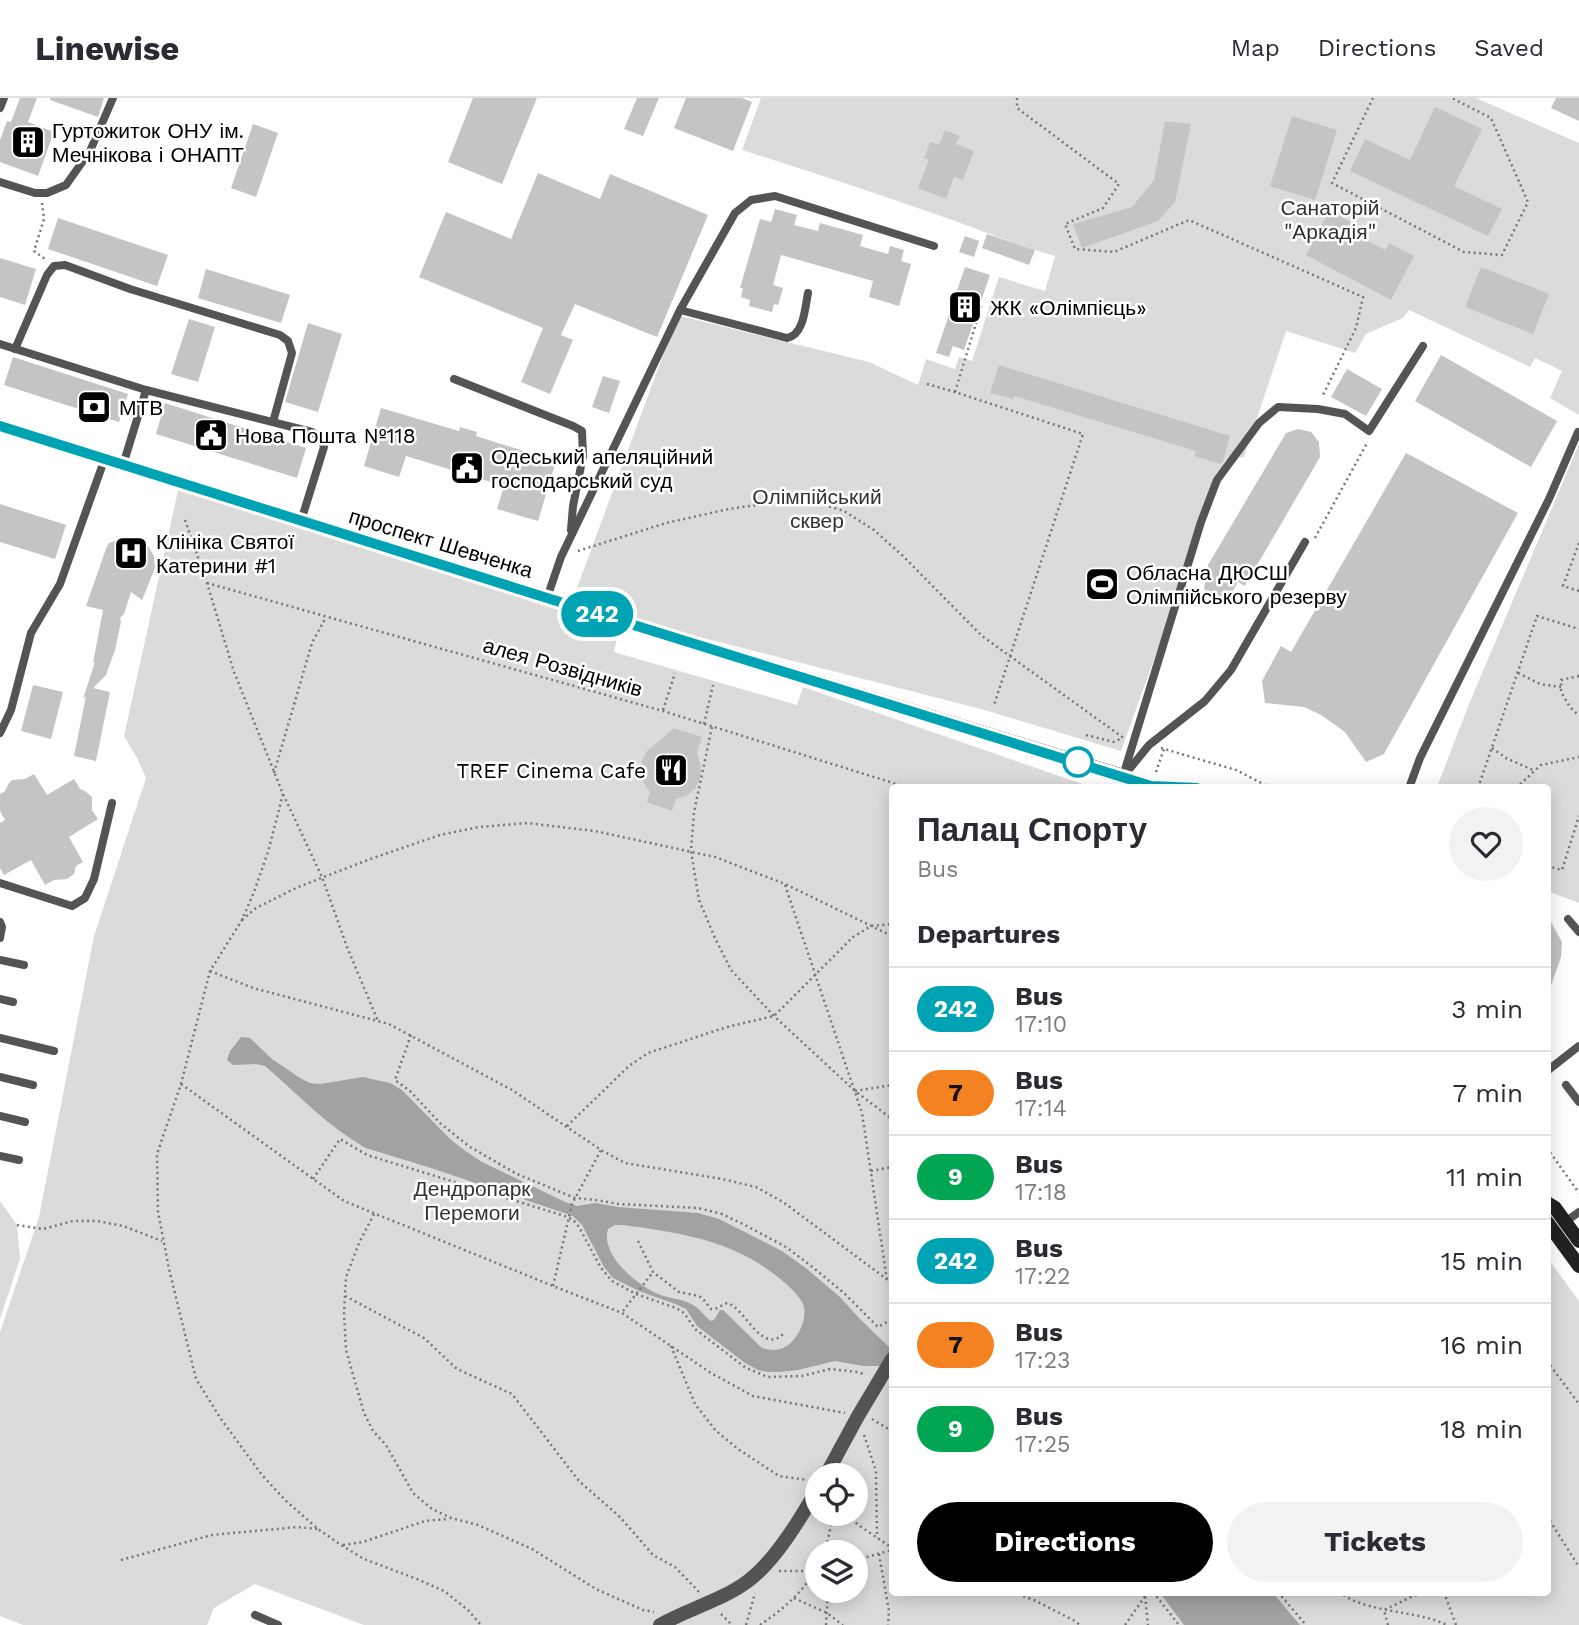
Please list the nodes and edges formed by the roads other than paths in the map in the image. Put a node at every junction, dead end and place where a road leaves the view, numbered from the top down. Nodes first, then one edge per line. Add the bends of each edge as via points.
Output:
1 (4, 98) edge
2 (113, 98) edge
3 (0, 108) edge
4 (0, 182) edge
5 (934, 246) dead end
6 (808, 293) dead end
7 (680, 310) junction
8 (0, 344) edge
9 (1423, 346) dead end
10 (15, 349) junction
11 (454, 379) dead end
12 (146, 390) junction
13 (273, 422) junction
14 (0, 426) edge
15 (1578, 432) edge
16 (104, 458) junction
17 (123, 464) junction
18 (301, 521) junction
19 (571, 536) junction
20 (1305, 542) road end
21 (547, 598) junction
22 (0, 733) edge
23 (1123, 776) junction
24 (1145, 784) edge
25 (1410, 784) edge
26 (112, 803) dead end
27 (0, 883) edge
28 (1568, 919) dead end
29 (0, 922) edge
30 (1579, 932) edge
31 (0, 938) edge
32 (0, 960) edge
33 (24, 965) dead end
34 (0, 999) edge
35 (13, 1002) dead end
36 (0, 1038) edge
37 (1579, 1046) edge
38 (54, 1051) dead end
39 (1551, 1068) edge
40 (0, 1077) edge
41 (33, 1084) dead end
42 (1566, 1086) dead end
43 (1579, 1102) edge
44 (0, 1116) edge
45 (25, 1122) dead end
46 (0, 1156) edge
47 (19, 1160) dead end
48 (1551, 1206) edge
49 (1579, 1212) edge
50 (1565, 1222) junction
51 (1551, 1228) edge
52 (1579, 1241) edge
53 (1579, 1266) edge
54 (889, 1364) edge
55 (833, 1463) edge
56 (805, 1509) edge
57 (255, 1615) dead end
58 (278, 1625) edge
59 (660, 1625) edge

1 - 3 lane
2 - 4 lane via 89,150 66,185 34,194
5 - 7 lane via 775,196 751,200 736,213
6 - 7 lane via 797,333 787,338
7 - 19 lane
8 - 10 lane
9 - 23 lane via 1369,431 1345,414 1278,407 1259,423 1217,480
10 - 12 lane
10 - 13 lane via 47,275 54,265 65,265 288,341 292,353
11 - 19 lane via 582,431 583,456
12 - 13 lane
12 - 17 lane
13 - 18 lane via 312,432 324,447
14 - 16 main road, проспект Шевченка
15 - 25 lane
16 - 17 main road, проспект Шевченка
16 - 22 lane via 60,584 31,633
17 - 18 main road, проспект Шевченка
18 - 21 main road, проспект Шевченка
19 - 21 lane
20 - 23 lane via 1231,670 1205,701 1149,745
21 - 23 main road, проспект Шевченка
23 - 24 main road, проспект Шевченка
26 - 27 lane via 85,898 72,906
28 - 30 lane
29 - 31 lane
32 - 33 lane
34 - 35 lane
36 - 38 lane
37 - 39 lane
40 - 41 lane
42 - 43 lane
44 - 45 lane
46 - 47 lane
48 - 50 main road
49 - 50 lane
50 - 52 main road
51 - 53 main road
54 - 55 street
56 - 59 street via 761,1570 725,1595
57 - 58 lane

